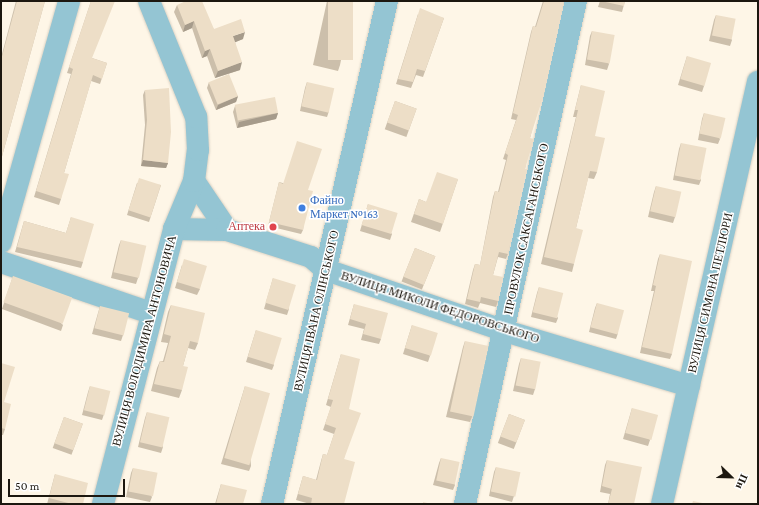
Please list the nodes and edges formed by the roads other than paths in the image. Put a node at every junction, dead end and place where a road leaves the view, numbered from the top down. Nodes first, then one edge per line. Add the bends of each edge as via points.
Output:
1 (69, 1) edge
2 (149, 1) edge
3 (386, 1) edge
4 (576, 1) edge
5 (758, 82) edge
6 (194, 181) junction
7 (174, 229) junction
8 (227, 230) junction
9 (1, 242) edge
10 (1, 262) edge
11 (326, 270) junction
12 (151, 313) junction
13 (505, 331) junction
14 (689, 386) junction
15 (103, 504) edge
16 (272, 504) edge
17 (466, 504) edge
18 (662, 504) edge

1 - 9 street
2 - 6 street via 196,117 198,150
3 - 11 street, ВУЛИЦЯ ІВАНА ОЛІНСЬКОГО
4 - 13 street, ПРОВУЛОК САКСАГАНСЬКОГО
5 - 14 street, ВУЛИЦЯ СИМОНА ПЕТЛЮРИ via 734,198
6 - 7 street, ВУЛИЦЯ ВОЛОДИМИРА АНТОНОВИЧА
6 - 8 street
7 - 8 street, ВУЛИЦЯ МИКОЛИ ФЕДОРОВСЬКОГО
7 - 12 street, ВУЛИЦЯ ВОЛОДИМИРА АНТОНОВИЧА
8 - 11 street, ВУЛИЦЯ МИКОЛИ ФЕДОРОВСЬКОГО via 311,257
10 - 12 street
11 - 13 street, ВУЛИЦЯ МИКОЛИ ФЕДОРОВСЬКОГО
11 - 16 street, ВУЛИЦЯ ІВАНА ОЛІНСЬКОГО
12 - 15 street, ВУЛИЦЯ ВОЛОДИМИРА АНТОНОВИЧА
13 - 14 street, ВУЛИЦЯ МИКОЛИ ФЕДОРОВСЬКОГО
13 - 17 street, ПРОВУЛОК САКСАГАНСЬКОГО
14 - 18 street, ВУЛИЦЯ СИМОНА ПЕТЛЮРИ

